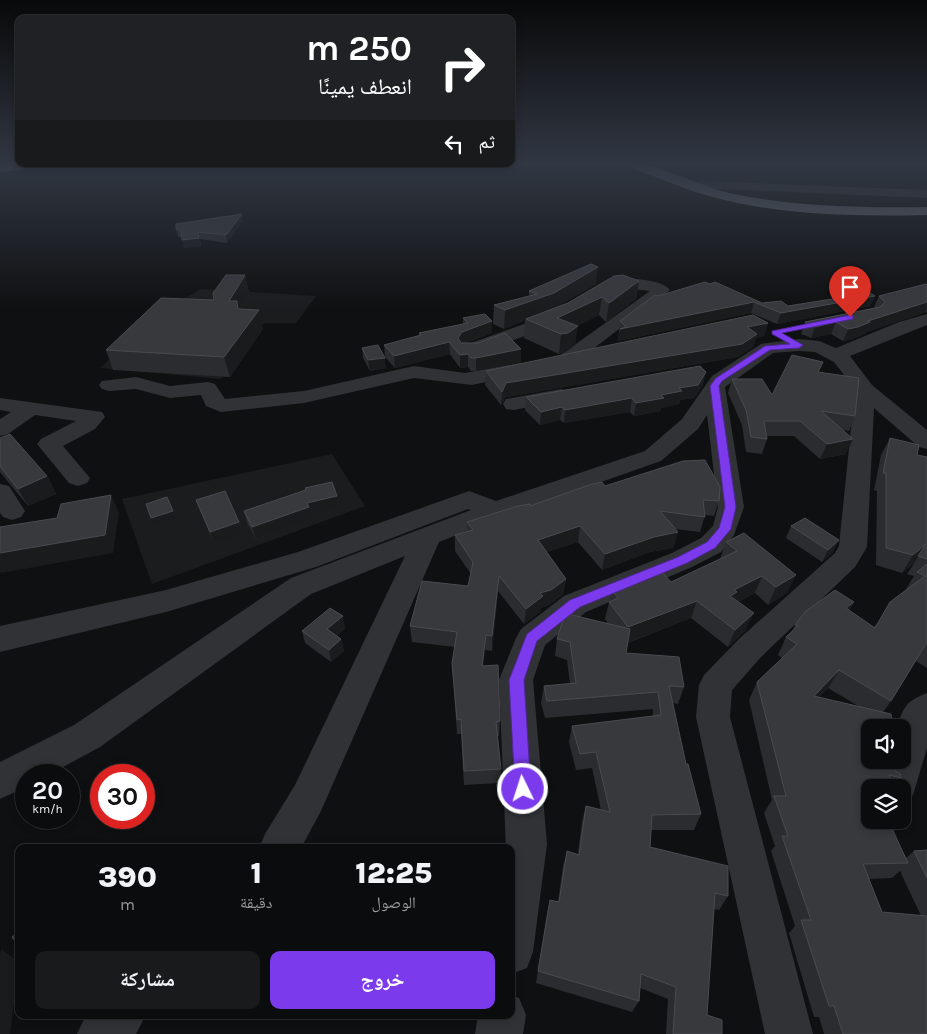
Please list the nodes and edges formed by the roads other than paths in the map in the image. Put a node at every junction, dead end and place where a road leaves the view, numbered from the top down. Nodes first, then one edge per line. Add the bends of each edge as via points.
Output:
1 (927, 319) edge
2 (771, 330) dead end
3 (801, 336) junction
4 (617, 348) edge
5 (470, 350) edge
6 (835, 355) junction
7 (554, 362) junction
8 (710, 377) junction
9 (865, 389) junction
10 (581, 392) edge
11 (0, 404) edge
12 (514, 404) dead end
13 (32, 408) junction
14 (94, 417) junction
15 (0, 429) edge
16 (927, 442) edge
17 (78, 478) dead end
18 (495, 510) junction
19 (428, 536) junction
20 (0, 639) edge
21 (927, 708) edge
22 (901, 779) edge
23 (0, 781) edge
24 (281, 844) edge
25 (515, 925) edge
26 (118, 1019) edge
27 (501, 1019) edge
28 (101, 1034) edge
29 (499, 1034) edge
30 (789, 1034) edge

1 - 6 street
2 - 3 street
3 - 6 street
3 - 8 street via 768,348 719,380
4 - 7 street
5 - 7 street via 559,316 608,287 648,284 662,290
6 - 9 street via 841,358
7 - 14 street via 476,379 431,371 414,372 304,397 221,406 214,401 208,388 170,392 136,383 110,382
8 - 18 street via 690,424 653,456
8 - 25 street via 730,507 725,529 711,545 682,560 575,604 532,638 516,680 527,844
9 - 16 street
9 - 30 street via 853,547 845,560 750,648 716,685 713,717
10 - 12 street
11 - 13 street
13 - 14 street
13 - 15 street
14 - 17 street via 49,444
18 - 19 street
18 - 20 street via 469,499 306,560 166,601
19 - 23 street via 301,586 87,736
19 - 24 street via 308,798
21 - 22 street via 918,715
26 - 28 street
27 - 29 street

